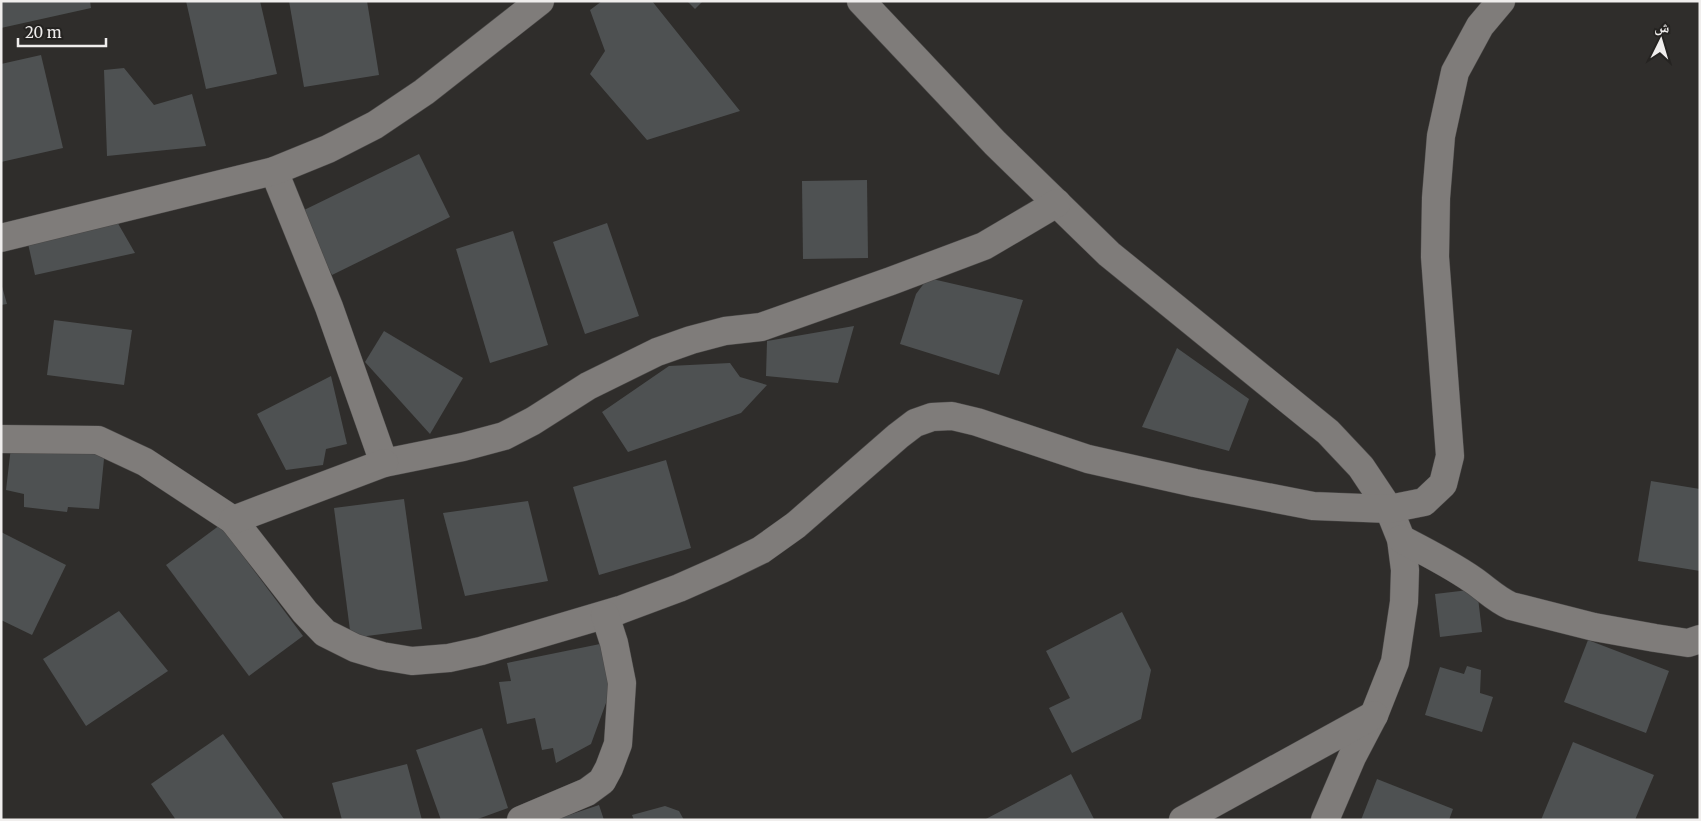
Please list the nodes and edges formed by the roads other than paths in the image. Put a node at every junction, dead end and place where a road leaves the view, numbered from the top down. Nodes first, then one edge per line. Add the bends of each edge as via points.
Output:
1 (540, 1) edge
2 (861, 1) edge
3 (1502, 1) edge
4 (274, 171) junction
5 (1057, 203) junction
6 (1, 238) edge
7 (1, 440) edge
8 (384, 463) junction
9 (1389, 509) junction
10 (233, 520) junction
11 (1401, 539) junction
12 (605, 615) junction
13 (1700, 638) edge
14 (1374, 715) junction
15 (521, 820) edge
16 (1183, 820) edge
17 (1325, 820) edge

1 - 4 street via 424,92 375,124 328,149
2 - 5 street via 995,143
3 - 9 street via 1480,26 1455,72 1441,136 1435,257 1450,456 1443,484 1424,502
4 - 6 street
4 - 8 street via 329,306
5 - 8 street via 984,246 891,281 761,327 691,340 657,352 588,386 504,436
5 - 9 street via 1109,254 1328,432 1361,467
7 - 10 street via 98,440 145,462
8 - 10 street
9 - 11 street
9 - 12 street via 1313,506 1194,483 1088,460 977,422 952,416 932,417 915,423 898,436 796,525 761,550 679,588
10 - 12 street via 305,612 326,633 355,648 382,656 412,661 448,658
11 - 13 street via 1457,570 1511,606 1655,638 1688,643
11 - 14 street via 1405,570 1403,610 1395,662
12 - 15 street via 622,683 618,744 609,768 602,781 587,792
14 - 16 street
14 - 17 street

